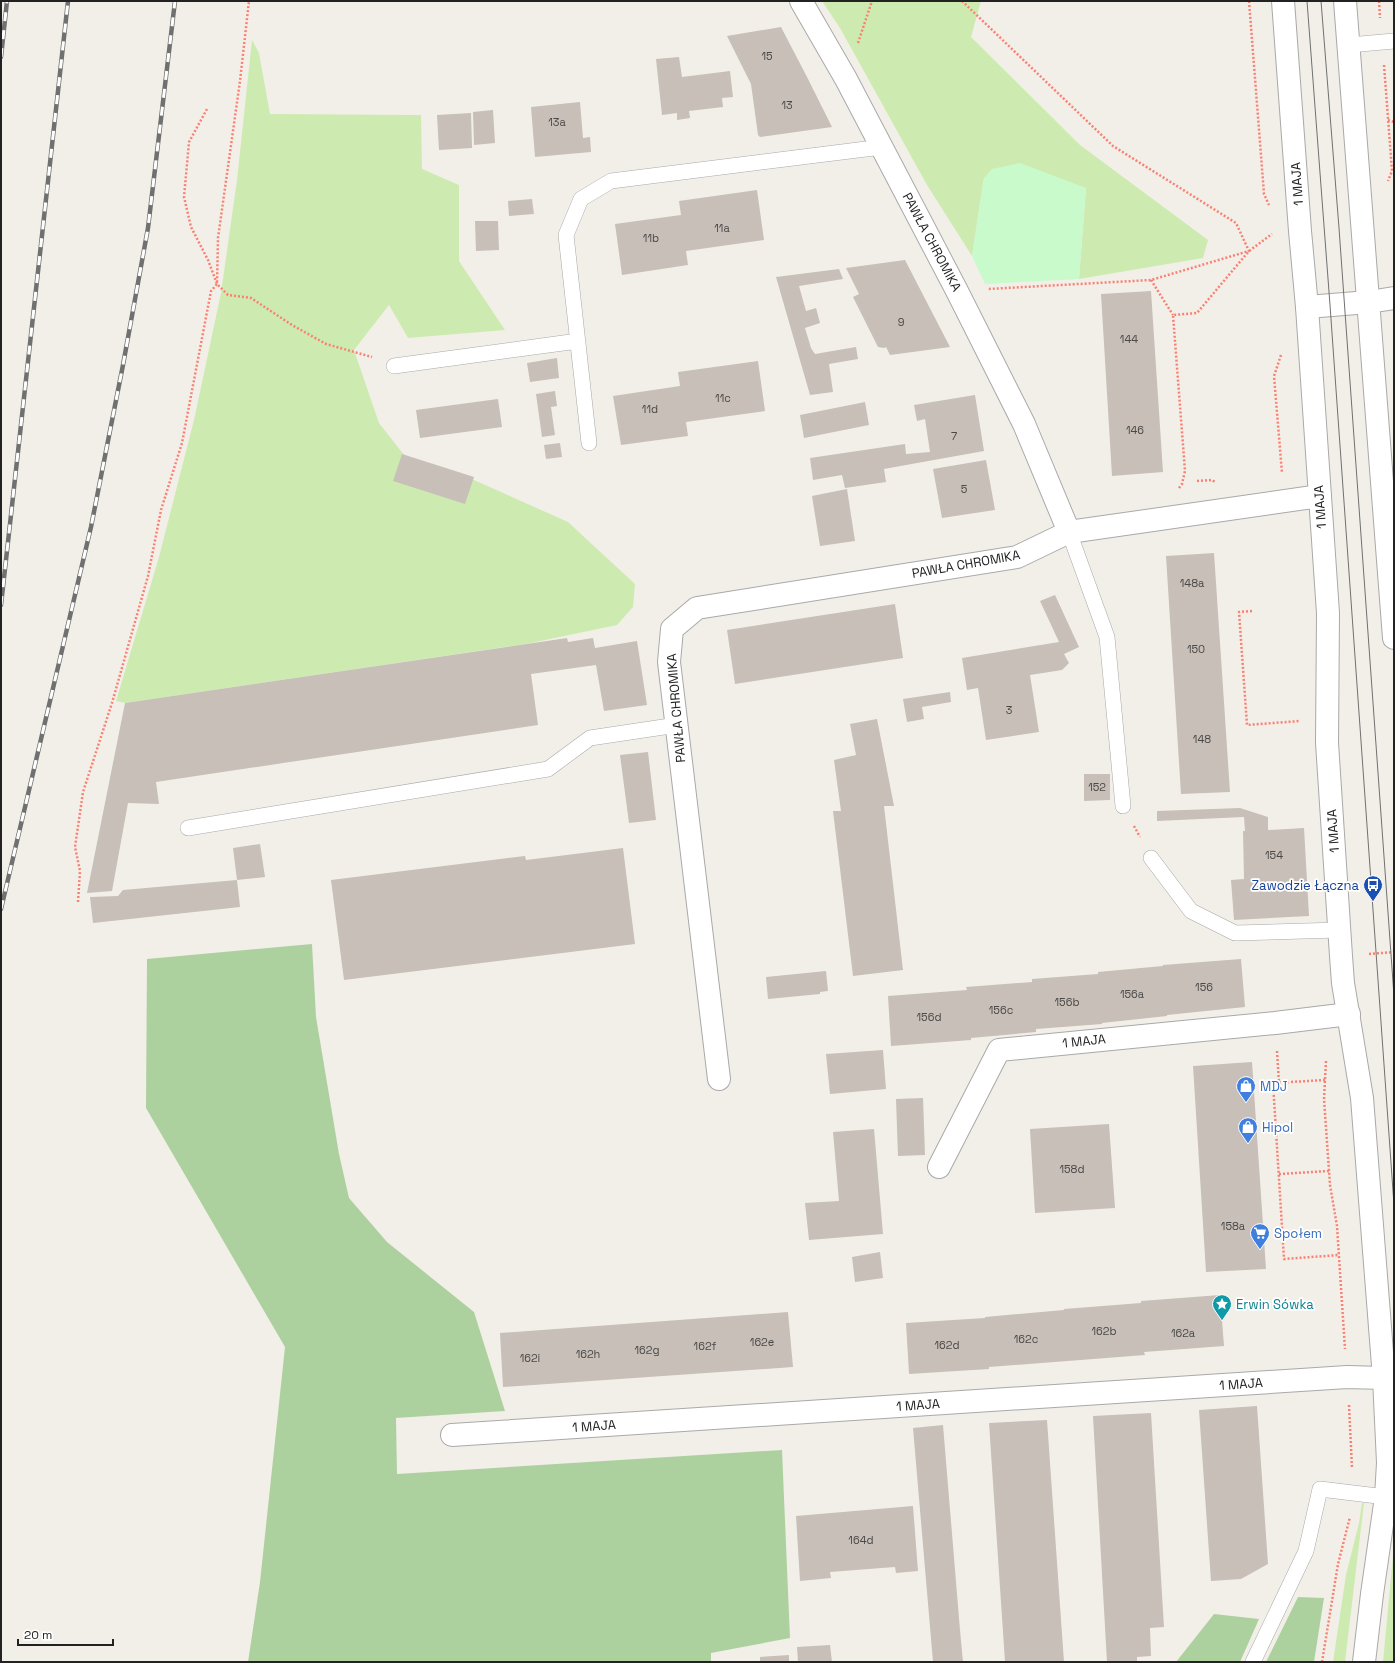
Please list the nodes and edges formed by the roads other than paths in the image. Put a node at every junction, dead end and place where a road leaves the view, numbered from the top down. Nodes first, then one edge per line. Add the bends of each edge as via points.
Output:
1 (801, 1) edge
2 (1283, 1) edge
3 (1345, 1) edge
4 (1388, 41) edge
5 (1349, 45) junction
6 (882, 147) junction
7 (1394, 298) edge
8 (1369, 302) junction
9 (1307, 307) junction
10 (578, 341) junction
11 (394, 366) road end
12 (589, 443) dead end
13 (1320, 496) junction
14 (1069, 532) junction
15 (1394, 638) edge
16 (677, 725) junction
17 (1123, 806) road end
18 (188, 828) dead end
19 (1151, 858) road end
20 (1339, 930) junction
21 (1349, 1014) junction
22 (719, 1079) dead end
23 (939, 1167) dead end
24 (1389, 1378) edge
25 (452, 1436) dead end
26 (1386, 1497) junction
27 (1253, 1662) edge
28 (1364, 1662) edge

1 - 6 street, PAWŁA CHROMIKA
2 - 9 street, 1 MAJA
3 - 5 street
4 - 5 lane
5 - 8 street
6 - 10 lane via 611,181 582,199 566,235
6 - 14 street, PAWŁA CHROMIKA via 1024,424
7 - 8 street
8 - 9 street
8 - 15 street
9 - 13 street, 1 MAJA
10 - 11 lane
10 - 12 lane
13 - 14 street, PAWŁA CHROMIKA
13 - 20 street, 1 MAJA via 1328,613 1327,744
14 - 16 street, PAWŁA CHROMIKA via 1016,557 697,608 672,629 669,662
14 - 17 lane via 1107,637
16 - 18 lane via 590,738 548,769
16 - 22 street, PAWŁA CHROMIKA
19 - 20 lane via 1191,911 1235,933
20 - 21 street, 1 MAJA via 1343,983
21 - 23 street, 1 MAJA via 999,1050
21 - 24 street, 1 MAJA via 1362,1098
24 - 25 street, 1 MAJA via 1347,1377
24 - 26 street, 1 MAJA
26 - 27 lane via 1320,1489 1306,1551
26 - 28 street, 1 MAJA

